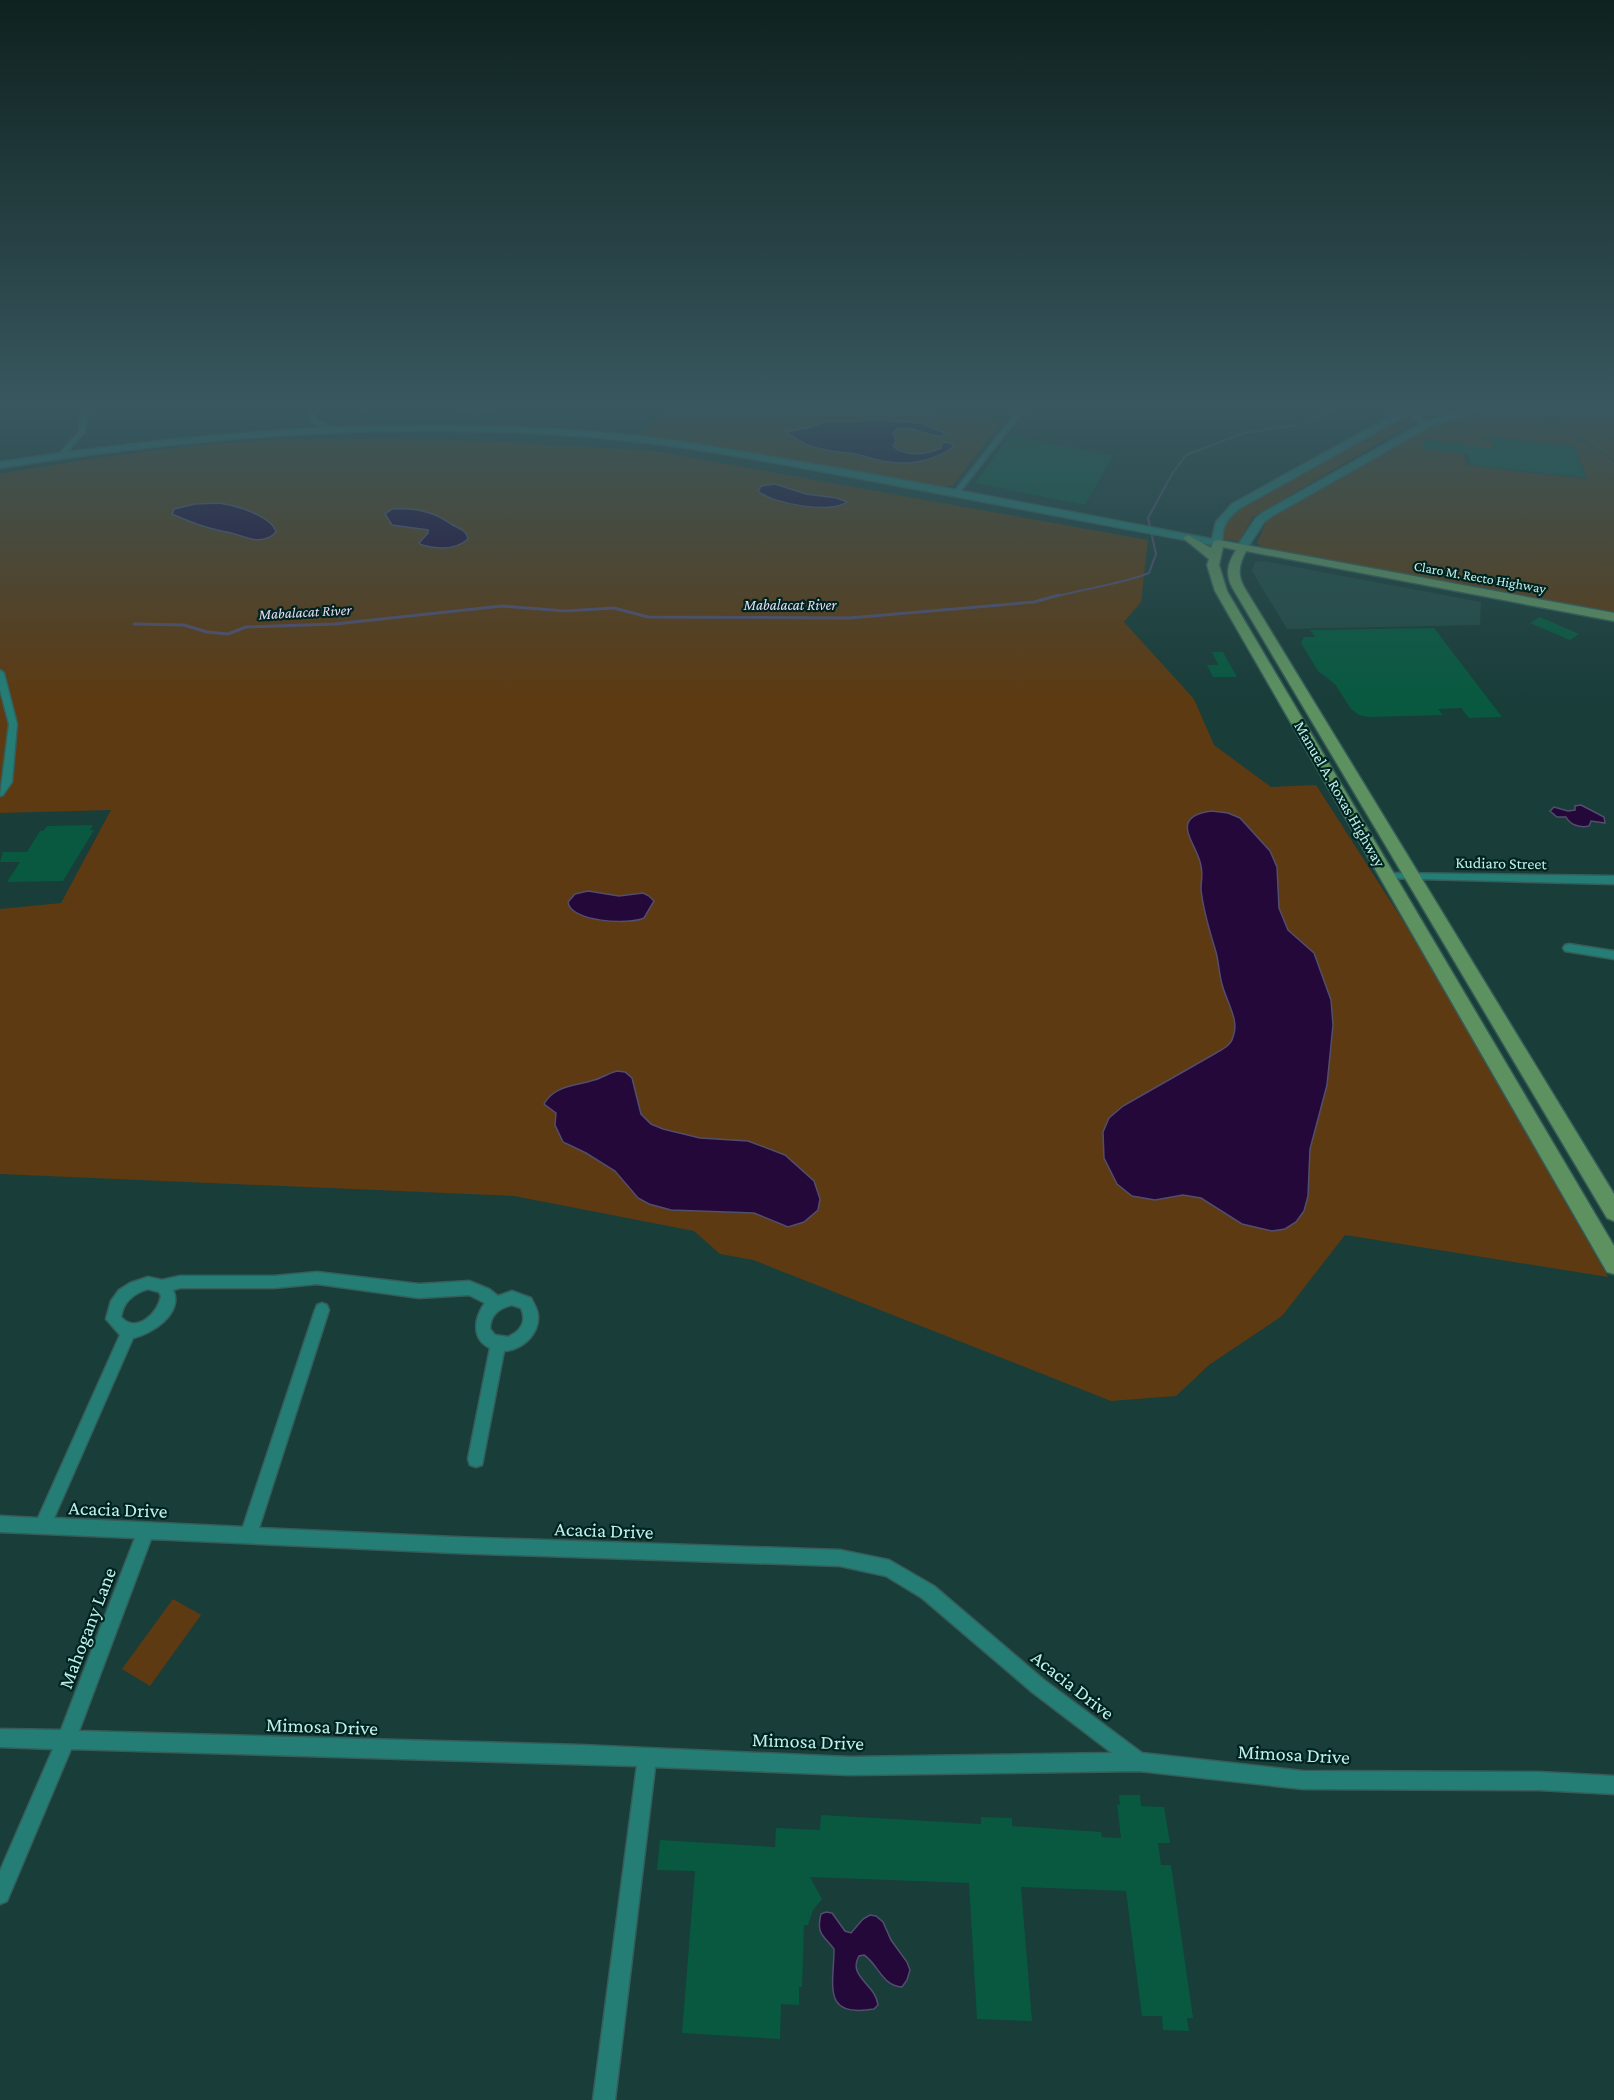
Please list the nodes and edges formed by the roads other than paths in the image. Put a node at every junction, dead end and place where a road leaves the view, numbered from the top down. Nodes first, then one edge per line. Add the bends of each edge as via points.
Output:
1 (1008, 503) edge
2 (1241, 503) edge
3 (1288, 503) edge
4 (1188, 538) junction
5 (1217, 544) junction
6 (1238, 554) junction
7 (1614, 617) edge
8 (0, 673) edge
9 (0, 793) edge
10 (1387, 876) junction
11 (1413, 876) junction
12 (1614, 880) edge
13 (1569, 948) dead end
14 (1614, 955) edge
15 (1614, 1212) edge
16 (1614, 1265) edge
17 (163, 1286) junction
18 (496, 1303) junction
19 (322, 1310) dead end
20 (129, 1331) junction
21 (498, 1345) junction
22 (476, 1459) dead end
23 (0, 1524) edge
24 (42, 1527) junction
25 (146, 1531) junction
26 (248, 1536) junction
27 (0, 1738) edge
28 (66, 1740) junction
29 (648, 1757) junction
30 (1139, 1762) junction
31 (1614, 1785) edge
32 (0, 1894) edge
33 (604, 2100) edge

1 - 4 main road
2 - 5 main road via 1228,513
3 - 6 main road via 1260,520
4 - 5 main road
4 - 5 main road via 1207,550
5 - 6 main road
5 - 10 main road, Manuel A. Roxas Highway via 1213,565 1221,591
6 - 7 main road, Claro M. Recto Highway via 1317,562
6 - 11 main road, Manuel A. Roxas Highway via 1232,577
8 - 9 street via 12,716 7,782
10 - 11 street, Kudiaro Street
10 - 16 main road, Manuel A. Roxas Highway
11 - 12 street, Kudiaro Street
11 - 15 main road, Manuel A. Roxas Highway
13 - 14 street
17 - 18 street via 180,1282 317,1278 419,1291 469,1288
17 - 20 street via 169,1298 163,1313 148,1326
17 - 20 street via 139,1285 122,1296 113,1319
18 - 21 street via 484,1316 483,1330
18 - 21 street via 520,1300 532,1316 532,1324 523,1338
19 - 26 street
20 - 24 street
21 - 22 street
23 - 24 street, Acacia Drive
24 - 25 street, Acacia Drive
25 - 26 street, Acacia Drive
25 - 28 street, Mahogany Lane
26 - 30 street, Acacia Drive via 840,1558 889,1568 928,1592 1038,1686
27 - 28 street, Mimosa Drive
28 - 29 street, Mimosa Drive
28 - 32 street, Mahogany Lane
29 - 30 street, Mimosa Drive via 850,1766
29 - 33 street
30 - 31 street, Mimosa Drive via 1303,1780

